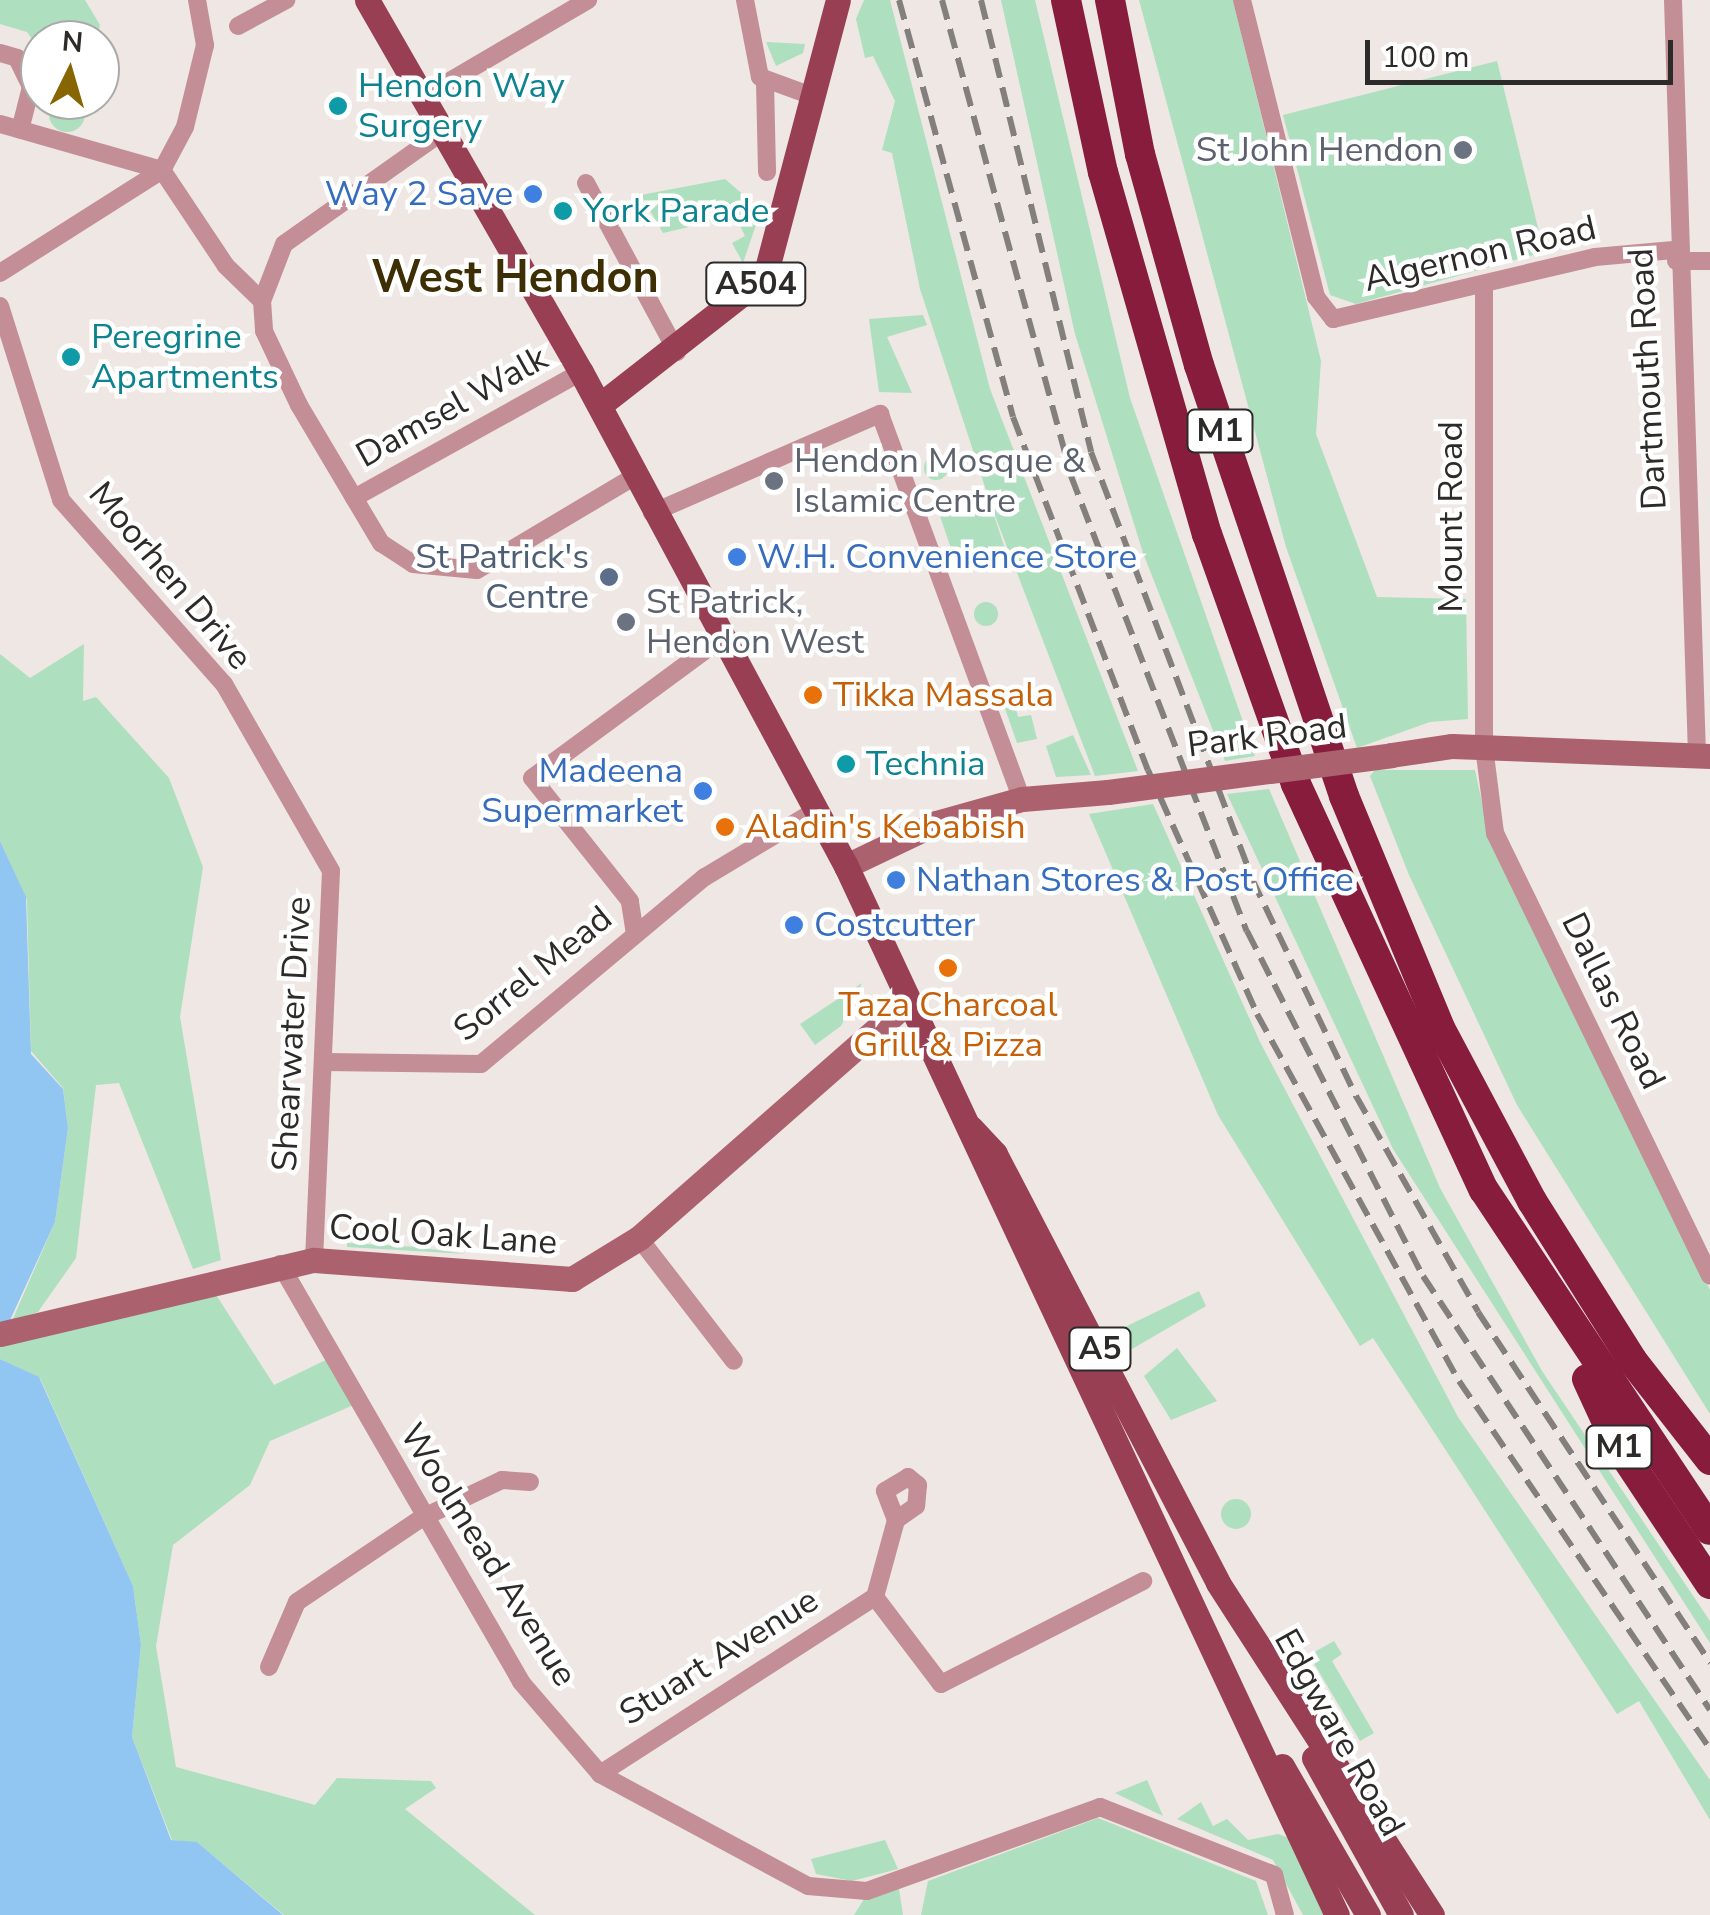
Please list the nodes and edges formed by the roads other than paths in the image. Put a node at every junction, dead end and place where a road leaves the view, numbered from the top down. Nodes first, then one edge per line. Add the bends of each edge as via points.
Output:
1 (197, 0) edge
2 (286, 0) edge
3 (367, 0) edge
4 (588, 0) edge
5 (745, 0) edge
6 (1066, 0) edge
7 (1110, 0) edge
8 (1242, 0) edge
9 (1673, 0) edge
10 (835, 9) edge
11 (238, 26) dead end
12 (0, 53) edge
13 (765, 82) junction
14 (426, 94) junction
15 (812, 96) junction
16 (0, 124) edge
17 (20, 130) junction
18 (445, 130) junction
19 (162, 170) junction
20 (768, 172) dead end
21 (586, 183) dead end
22 (1675, 256) junction
23 (1710, 262) edge
24 (0, 273) edge
25 (1484, 288) junction
26 (262, 301) junction
27 (0, 306) edge
28 (677, 352) junction
29 (581, 372) junction
30 (600, 406) junction
31 (634, 476) junction
32 (354, 498) junction
33 (652, 512) junction
34 (722, 638) junction
35 (1484, 747) junction
36 (1704, 755) edge
37 (1022, 799) junction
38 (815, 812) junction
39 (301, 818) joint
40 (1368, 852) junction
41 (846, 866) junction
42 (635, 934) junction
43 (909, 1001) junction
44 (324, 1062) junction
45 (968, 1124) junction
46 (638, 1238) junction
47 (314, 1260) junction
48 (280, 1264) junction
49 (1710, 1275) edge
50 (1550, 1299) junction
51 (11, 1331) edge
52 (734, 1361) dead end
53 (1710, 1431) edge
54 (1710, 1460) edge
55 (530, 1482) dead end
56 (420, 1519) junction
57 (896, 1520) dead end
58 (1710, 1530) edge
59 (1142, 1581) dead end
60 (1218, 1583) junction
61 (1710, 1584) edge
62 (1186, 1596) junction
63 (875, 1597) junction
64 (270, 1667) dead end
65 (600, 1774) junction
66 (1285, 1915) edge
67 (1336, 1915) edge
68 (1368, 1915) edge
69 (1401, 1915) edge
70 (1432, 1915) edge

1 - 19 street via 205,45 184,128
2 - 11 street
3 - 14 main road, A5
4 - 14 street
5 - 13 street
6 - 50 highway, M1 via 1103,172 1207,534 1296,784 1411,1046
7 - 40 highway, M1 via 1140,154 1199,366
8 - 25 street, Algernon Road via 1316,296 1333,319
9 - 22 street, Dartmouth Road
10 - 15 main road, A504
12 - 17 street via 17,58 31,87
13 - 15 street
13 - 20 street
14 - 18 main road, A5
15 - 28 main road, A504 via 765,276
16 - 17 street
17 - 19 street
18 - 26 street via 284,244
18 - 29 main road, A5
19 - 24 street
19 - 26 street via 226,266
21 - 28 street
22 - 23 street, Algernon Road
22 - 25 street, Algernon Road via 1596,257
22 - 36 street, Dartmouth Road
25 - 35 street, Mount Road
26 - 32 street via 272,352
27 - 39 street, Moorhen Drive via 61,500 224,684
28 - 30 main road, A504
29 - 30 main road, A5
29 - 32 street, Damsel Walk
30 - 31 main road, A5
31 - 32 street via 478,570 392,555
31 - 33 main road, A5
33 - 34 main road, A5
33 - 37 street via 880,414
34 - 38 main road, A5
34 - 42 street via 532,778 630,901
35 - 36 street, Park Road
35 - 37 street, Park Road, bridge
35 - 49 street, Dallas Road via 1495,834
37 - 41 street, Park Road via 936,823
38 - 41 main road, A5
38 - 42 street, Sorrel Mead via 705,878
39 - 44 street, Shearwater Drive via 331,871
40 - 53 highway, M1 via 1534,1172
40 - 54 highway, M1 via 1440,1028 1532,1201 1632,1360
41 - 43 main road, A5
42 - 44 street, Sorrel Mead via 481,1064
43 - 45 main road, A5
43 - 46 street, Cool Oak Lane
44 - 47 street, Shearwater Drive
45 - 60 main road, A5 via 995,1154
45 - 62 main road, A5
46 - 47 street, Cool Oak Lane via 592,1271 554,1282 374,1258
46 - 52 street
47 - 48 street, Cool Oak Lane
48 - 51 street, Cool Oak Lane
48 - 56 street, Woolmead Avenue
50 - 58 highway, M1
50 - 61 highway, M1 via 1617,1444
55 - 56 street via 502,1480
56 - 64 street via 297,1602
56 - 65 street, Woolmead Avenue via 521,1682
57 - 63 street
59 - 63 street via 942,1684
60 - 69 main road, Edgware Road / A5
60 - 70 main road
62 - 67 main road
62 - 68 main road, Edgware Road / A5
63 - 65 street, Stuart Avenue
65 - 66 street, Woolmead Avenue via 808,1886 866,1890 1100,1807 1274,1875

